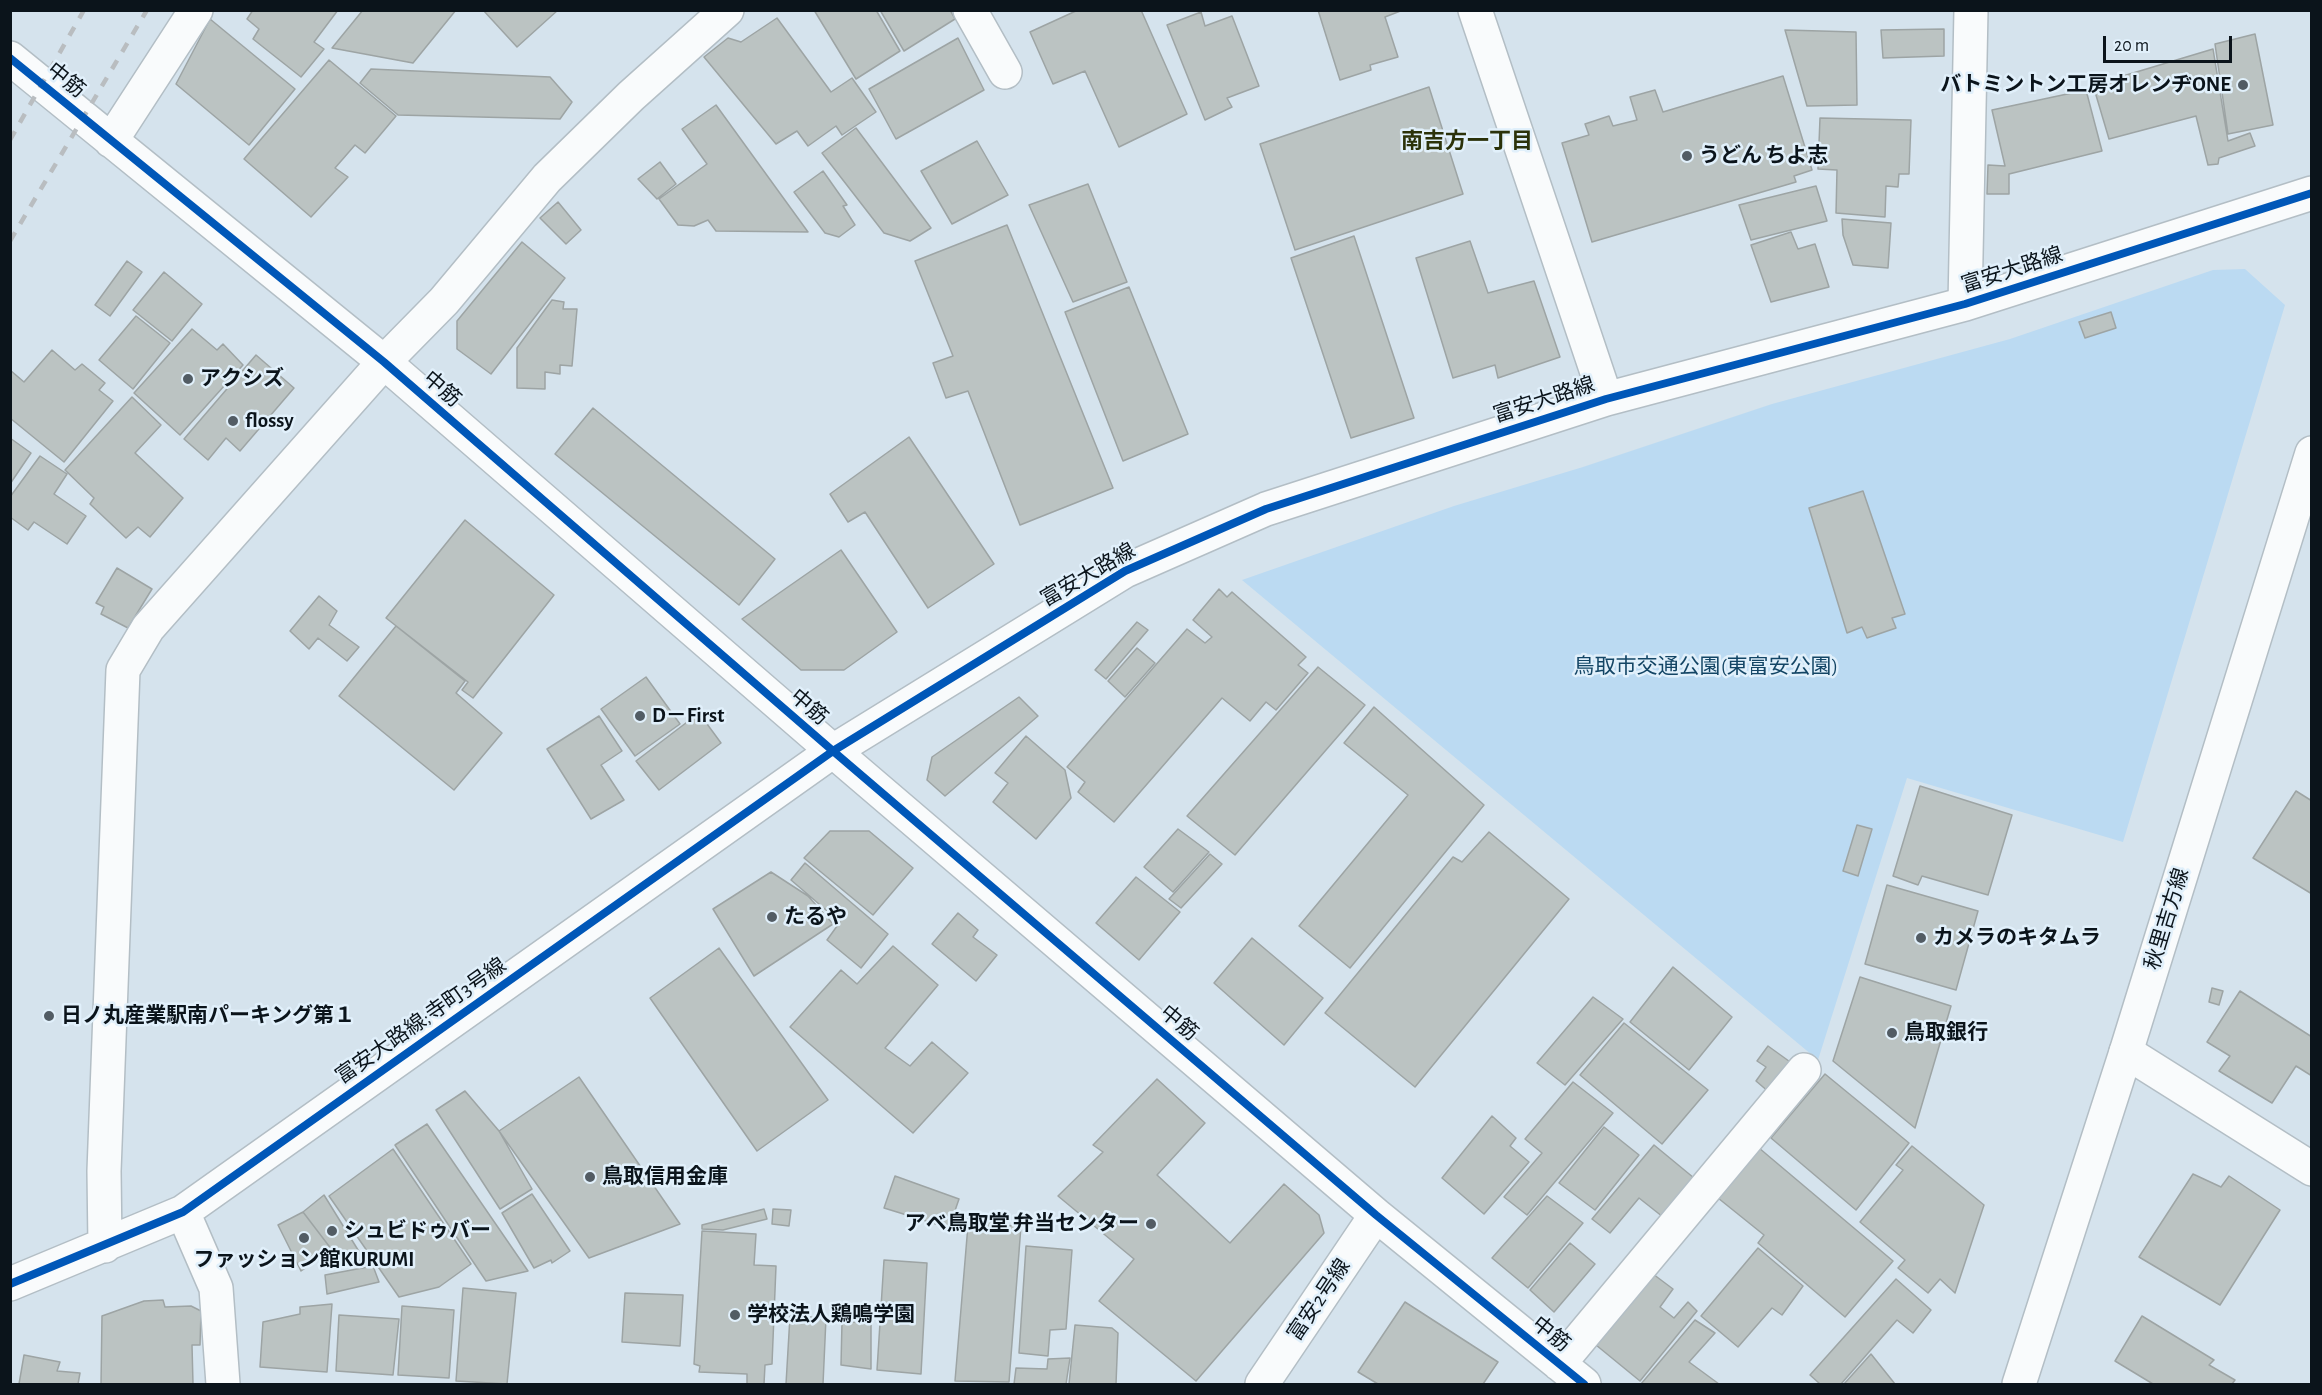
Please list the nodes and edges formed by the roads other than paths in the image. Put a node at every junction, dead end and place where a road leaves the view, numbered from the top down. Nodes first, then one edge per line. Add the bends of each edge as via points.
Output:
1 (196, 10) edge
2 (727, 10) edge
3 (970, 10) edge
4 (1475, 10) edge
5 (1971, 10) edge
6 (10, 58) edge
7 (1005, 72) dead end
8 (111, 141) junction
9 (2312, 193) edge
10 (1965, 304) junction
11 (384, 362) junction
12 (1606, 399) junction
13 (2312, 453) edge
14 (833, 752) junction
15 (2126, 1052) junction
16 (1804, 1070) dead end
17 (2312, 1169) edge
18 (183, 1212) junction
19 (1376, 1215) junction
20 (105, 1246) junction
21 (10, 1284) edge
22 (1559, 1364) junction
23 (231, 1384) edge
24 (1262, 1384) edge
25 (1584, 1384) edge
26 (2019, 1384) edge

1 - 8 street
2 - 11 street via 547,178 444,301
3 - 7 street
4 - 12 street
5 - 10 street
6 - 8 street, 中筋
8 - 11 street, 中筋
9 - 10 street, 富安大路線
10 - 12 street, 富安大路線
11 - 14 street, 中筋
11 - 20 street via 148,628 123,670 104,1171
12 - 14 street, 富安大路線 via 1266,509 1125,571
13 - 15 street, 秋里吉方線
14 - 18 street, 富安大路線;寺町3号線
14 - 19 street, 中筋
15 - 17 street
15 - 26 street, 秋里吉方線
16 - 22 street
18 - 20 street, 富安大路線;寺町3号線
18 - 23 street via 216,1288
19 - 22 street, 中筋
19 - 24 street, 富安2号線
20 - 21 street, 富安大路線;寺町3号線
22 - 25 street, 中筋

